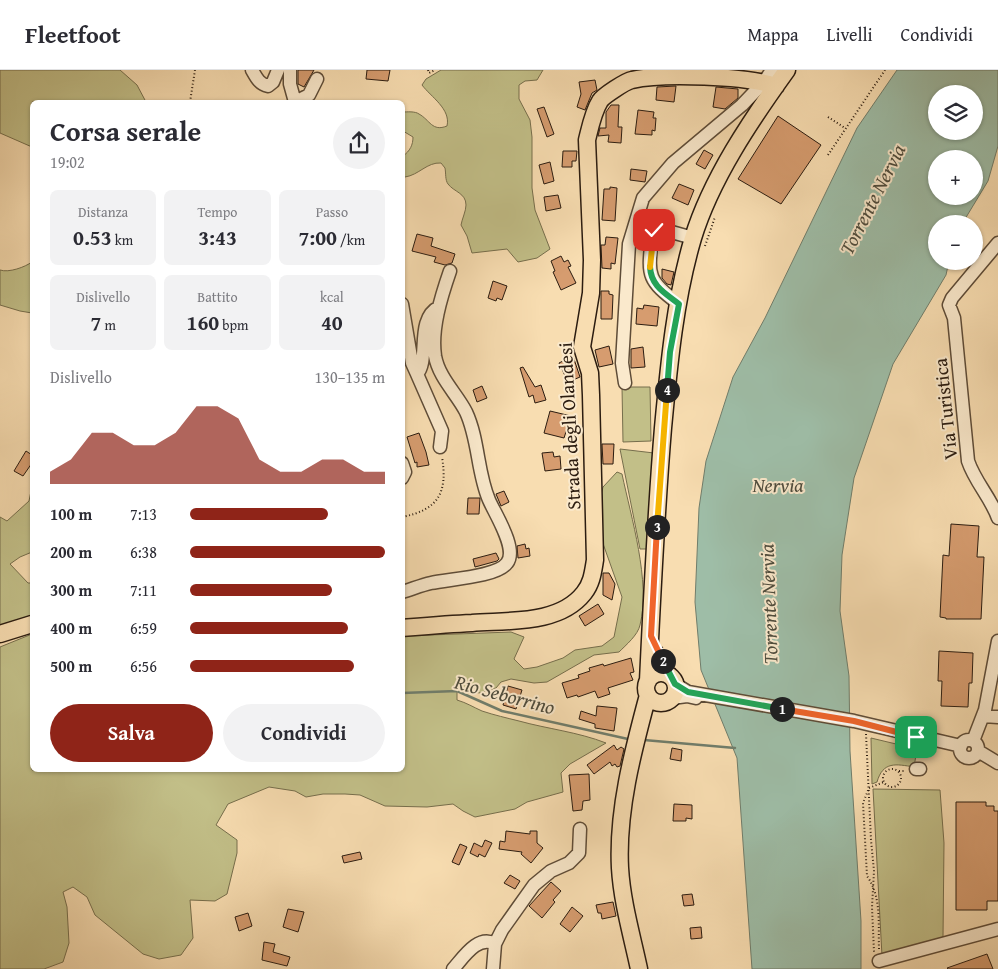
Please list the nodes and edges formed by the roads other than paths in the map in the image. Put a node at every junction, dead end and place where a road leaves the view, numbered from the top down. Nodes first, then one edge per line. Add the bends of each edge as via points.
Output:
1 (252, 70) edge
2 (278, 70) edge
3 (290, 70) edge
4 (787, 70) edge
5 (766, 78) edge
6 (317, 79) dead end
7 (294, 100) edge
8 (299, 100) edge
9 (699, 243) junction
10 (998, 243) edge
11 (998, 255) edge
12 (450, 271) dead end
13 (679, 304) junction
14 (439, 307) junction
15 (954, 318) junction
16 (405, 322) edge
17 (417, 374) junction
18 (626, 383) dead end
19 (440, 447) road end
20 (997, 513) edge
21 (405, 591) edge
22 (30, 625) edge
23 (405, 628) edge
24 (0, 634) edge
25 (656, 638) junction
26 (998, 641) edge
27 (648, 688) junction
28 (677, 690) junction
29 (983, 716) junction
30 (998, 718) edge
31 (636, 736) junction
32 (976, 746) junction
33 (998, 763) edge
34 (580, 828) dead end
35 (998, 929) edge
36 (495, 944) junction
37 (877, 960) road end
38 (453, 969) edge
39 (493, 969) edge
40 (639, 969) edge

1 - 2 street via 257,80 268,86
3 - 7 street
4 - 5 main road
5 - 9 main road via 705,207
5 - 18 street via 742,105 674,163 643,198 629,244 622,363
5 - 23 main road, Strada degli Olandesi via 667,76 630,80 601,100 592,121 587,140 591,293 582,348 590,373 591,396 595,560 591,583 570,606 551,614 530,619
6 - 8 street via 309,95
9 - 13 main road
9 - 13 street via 661,228 654,230 652,236 651,277 658,288
10 - 15 street, Via Turistica via 952,298 949,305
11 - 15 street, Via Turistica via 961,297
12 - 14 street
13 - 25 main road via 670,352 665,411
14 - 17 street via 428,318 421,369
14 - 21 street via 435,357 446,382 466,412 483,486 510,546 510,557 506,564 495,570
15 - 20 street, Via Turistica via 968,461
16 - 17 street
17 - 19 street via 442,431
22 - 24 main road
25 - 27 main road
25 - 28 main road
26 - 29 street
27 - 28 main road via 654,701
27 - 28 main road via 659,674
27 - 31 main road
28 - 31 main road
28 - 32 street via 961,746 964,741
29 - 30 street
29 - 32 street
31 - 40 main road via 621,815 620,859 623,898
32 - 33 street
34 - 36 street via 579,853 570,863 551,871 534,885
35 - 37 street
36 - 38 street via 490,941 479,943
36 - 39 street

